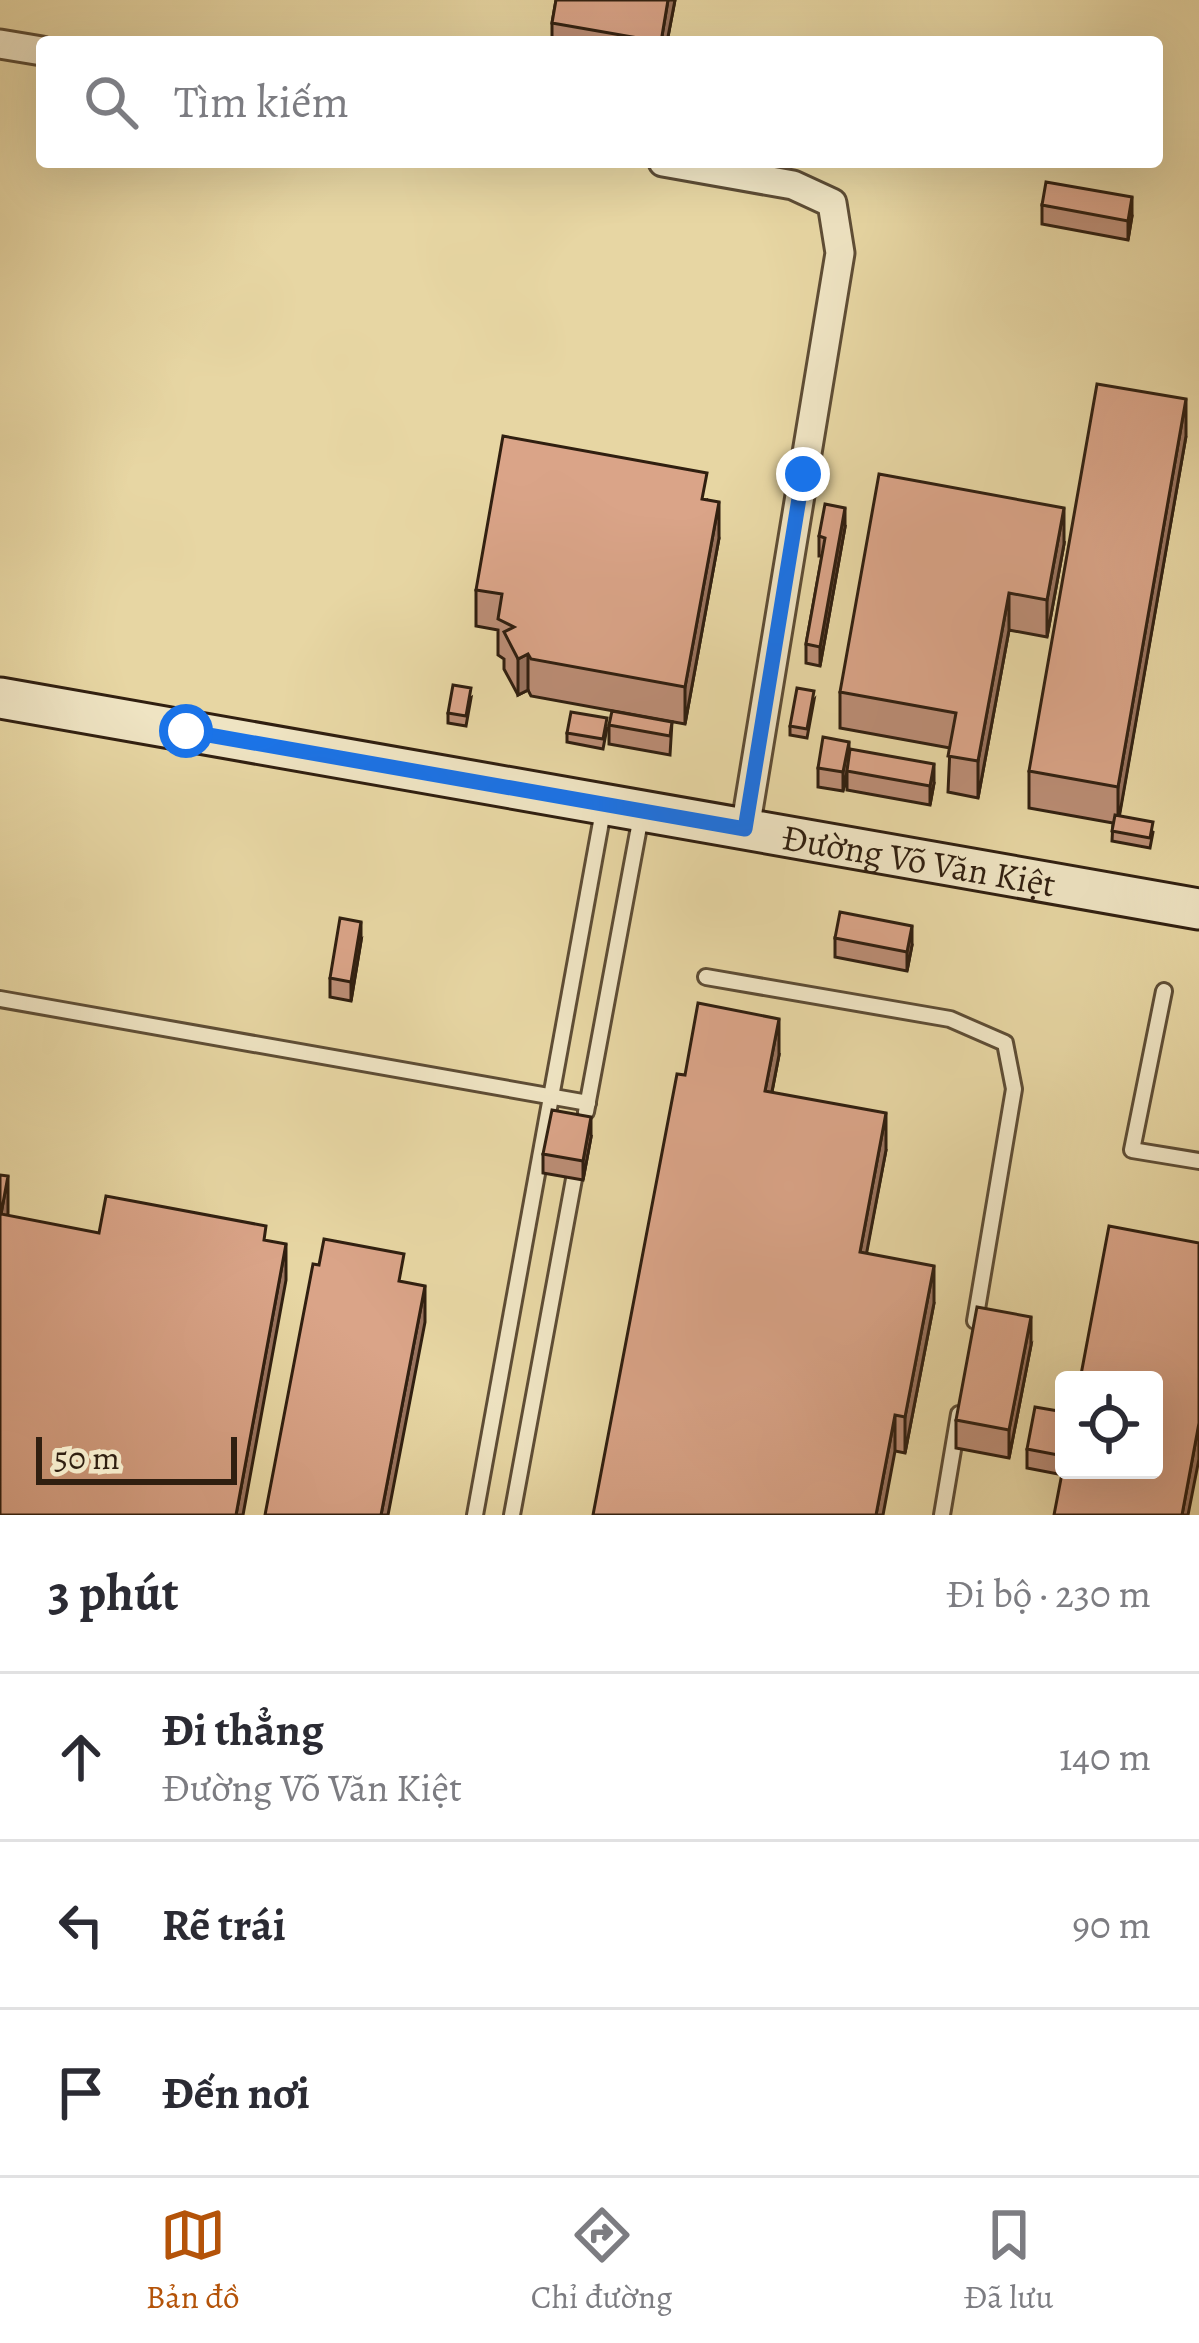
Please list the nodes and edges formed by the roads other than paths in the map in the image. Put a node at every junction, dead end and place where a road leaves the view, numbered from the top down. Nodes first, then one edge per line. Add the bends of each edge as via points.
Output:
1 (0, 44) edge
2 (36, 50) edge
3 (696, 168) edge
4 (0, 698) edge
5 (623, 808) junction
6 (745, 829) junction
7 (1199, 909) edge
8 (706, 977) dead end
9 (1164, 991) dead end
10 (0, 999) edge
11 (551, 1097) junction
12 (588, 1103) junction
13 (582, 1135) edge
14 (1199, 1161) edge
15 (574, 1179) dead end
16 (970, 1349) edge
17 (962, 1397) edge
18 (475, 1515) edge
19 (512, 1515) edge
20 (941, 1515) edge

1 - 2 street
3 - 6 street via 793,185 832,202 839,253
4 - 5 street, Đường Võ Văn Kiệt
5 - 6 street, Đường Võ Văn Kiệt
5 - 11 lane
5 - 12 lane
6 - 7 street, Đường Võ Văn Kiệt
8 - 16 lane via 950,1019 1004,1043 1014,1089
9 - 14 lane via 1132,1150
10 - 11 lane
11 - 12 lane
11 - 18 lane
12 - 13 lane
15 - 19 lane
17 - 20 lane

